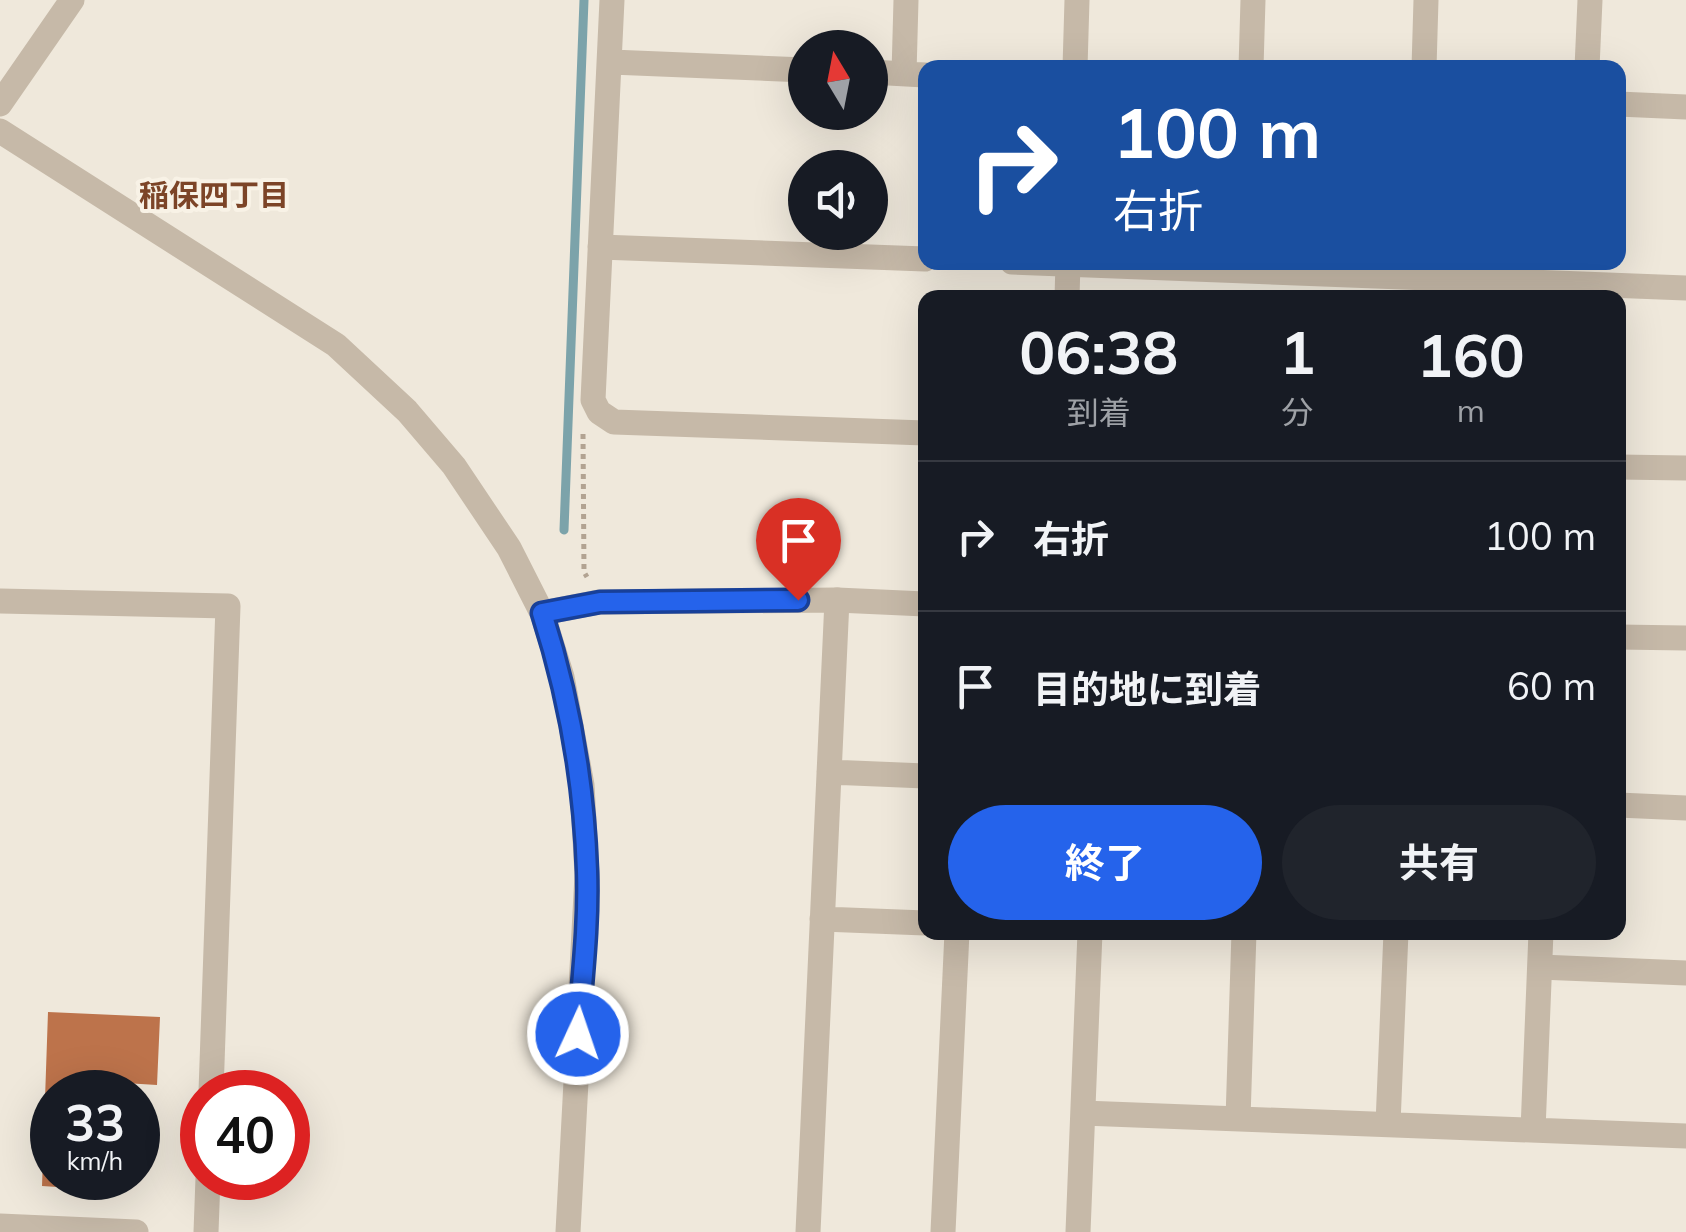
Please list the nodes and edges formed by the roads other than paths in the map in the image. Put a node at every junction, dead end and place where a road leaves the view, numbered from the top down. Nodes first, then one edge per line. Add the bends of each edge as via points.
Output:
1 (72, 0) edge
2 (612, 0) edge
3 (906, 0) edge
4 (1077, 0) edge
5 (1253, 0) edge
6 (1426, 0) edge
7 (1590, 0) edge
8 (1075, 60) edge
9 (1251, 60) edge
10 (1424, 60) edge
11 (1587, 60) edge
12 (610, 62) junction
13 (788, 69) edge
14 (888, 73) edge
15 (914, 74) edge
16 (0, 104) edge
17 (1626, 104) edge
18 (1686, 108) edge
19 (0, 130) edge
20 (600, 247) junction
21 (918, 259) edge
22 (1222, 270) edge
23 (1686, 288) edge
24 (918, 433) edge
25 (1626, 466) edge
26 (1686, 468) edge
27 (838, 600) junction
28 (0, 601) edge
29 (918, 604) edge
30 (542, 613) junction
31 (1626, 637) edge
32 (1686, 638) edge
33 (830, 772) junction
34 (918, 776) edge
35 (1626, 805) edge
36 (1686, 808) edge
37 (822, 919) junction
38 (918, 923) edge
39 (957, 940) edge
40 (1090, 940) edge
41 (1244, 940) edge
42 (1396, 940) edge
43 (1541, 940) edge
44 (1540, 967) junction
45 (1686, 974) edge
46 (212, 1070) edge
47 (1083, 1112) junction
48 (1238, 1119) junction
49 (1388, 1124) junction
50 (1532, 1130) junction
51 (1686, 1136) edge
52 (207, 1200) edge
53 (0, 1226) edge
54 (51, 1230) edge
55 (136, 1232) edge
56 (206, 1232) edge
57 (568, 1232) edge
58 (808, 1232) edge
59 (943, 1232) edge
60 (1078, 1232) edge

1 - 16 street
2 - 12 street
3 - 15 street
4 - 8 street
5 - 9 street
6 - 10 street
7 - 11 street
12 - 13 street
12 - 20 street
14 - 15 street
17 - 18 street
19 - 30 street via 336,345 454,466 509,548
20 - 21 street
20 - 24 street via 593,400 614,422
22 - 23 street
25 - 26 street
27 - 29 street
27 - 30 street via 600,602
27 - 33 street
28 - 46 street via 228,606
30 - 57 street via 582,785 587,875
31 - 32 street
33 - 34 street
33 - 37 street
35 - 36 street
37 - 38 street
37 - 58 street
39 - 59 street
40 - 47 street
41 - 48 street
42 - 49 street
43 - 44 street
44 - 45 street
44 - 50 street
47 - 48 street
47 - 60 street
48 - 49 street
49 - 50 street
50 - 51 street
52 - 56 street
53 - 54 street
54 - 55 street

